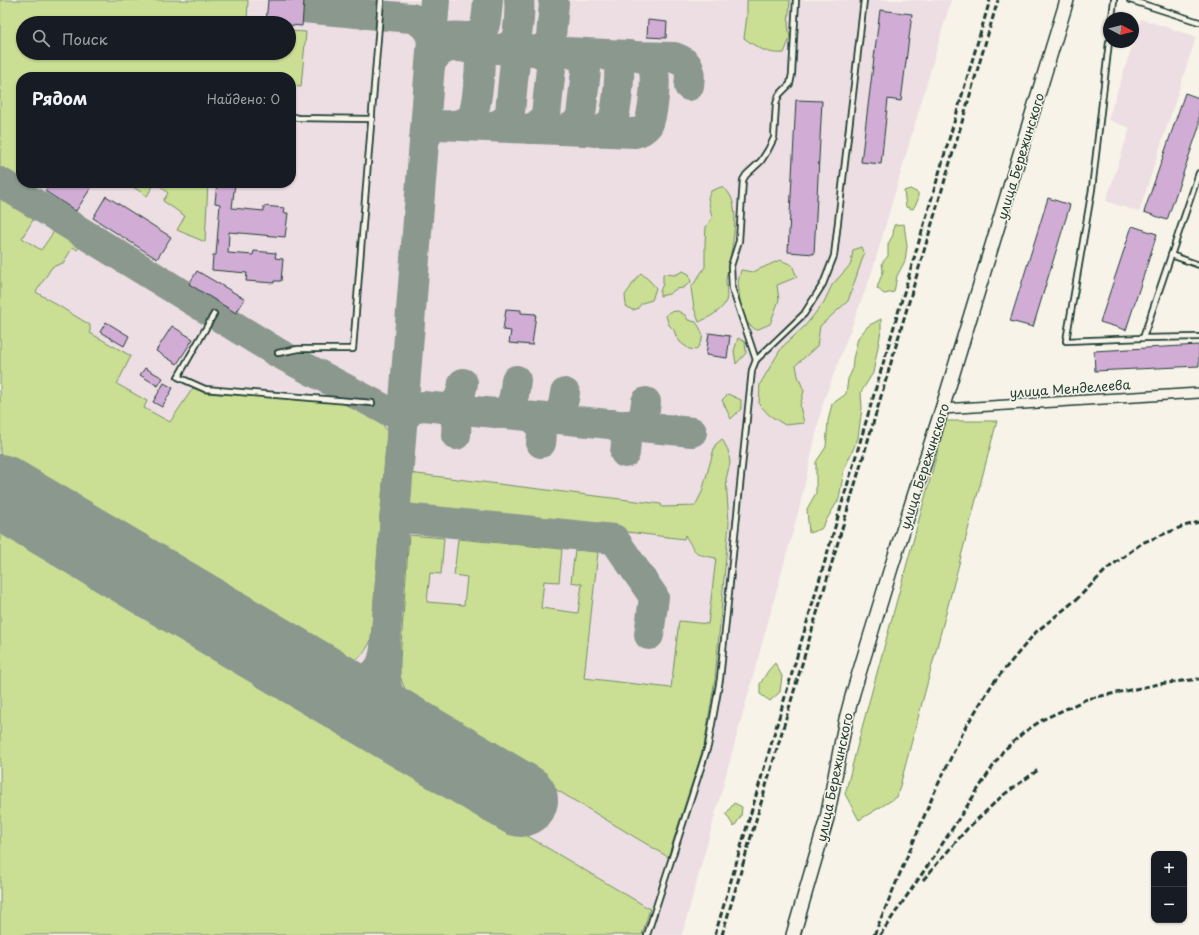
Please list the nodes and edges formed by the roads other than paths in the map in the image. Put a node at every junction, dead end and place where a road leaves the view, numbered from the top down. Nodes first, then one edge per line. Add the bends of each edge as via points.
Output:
1 (381, 0) edge
2 (796, 0) edge
3 (864, 0) edge
4 (1067, 0) edge
5 (1114, 0) edge
6 (1130, 0) edge
7 (1113, 12) edge
8 (1199, 22) edge
9 (1108, 48) edge
10 (296, 117) edge
11 (372, 119) junction
12 (1199, 173) edge
13 (1171, 255) junction
14 (1199, 264) edge
15 (214, 314) dead end
16 (1199, 337) edge
17 (1143, 338) junction
18 (278, 354) dead end
19 (756, 360) junction
20 (1199, 393) edge
21 (372, 403) dead end
22 (942, 409) junction
23 (647, 935) edge
24 (793, 935) edge

1 - 11 lane
2 - 19 lane via 790,84 779,95 776,104 774,138 761,161 743,180 739,241 731,266 732,288
3 - 19 lane via 834,256 823,284 804,314
4 - 22 main road, улица Бережинского
5 - 7 lane
6 - 8 lane
9 - 17 lane via 1092,190 1066,341
10 - 11 lane
11 - 18 lane via 353,349 298,349
12 - 13 lane
13 - 14 lane
13 - 17 lane
15 - 21 lane via 178,377 205,389
16 - 17 lane
19 - 23 lane via 752,370 720,679 708,746
20 - 22 street, улица Менделеева
22 - 24 main road, улица Бережинского via 890,568 853,693 827,818

